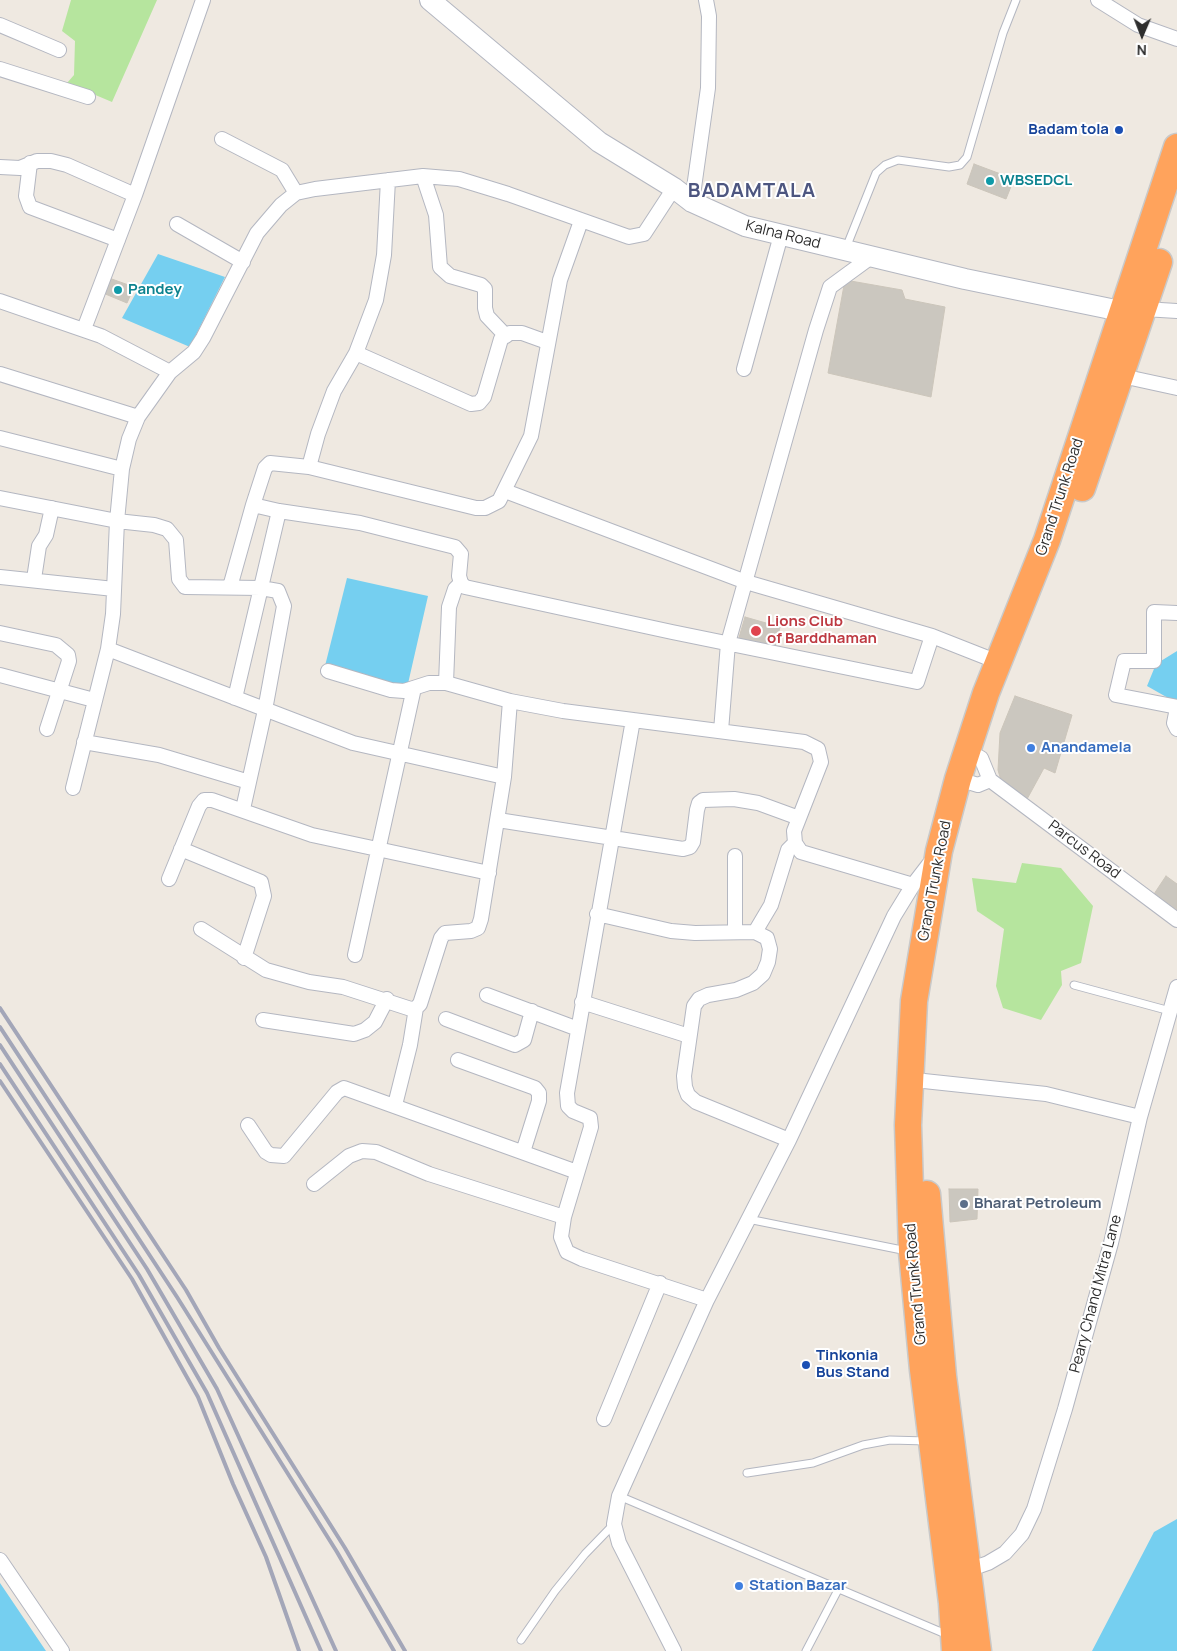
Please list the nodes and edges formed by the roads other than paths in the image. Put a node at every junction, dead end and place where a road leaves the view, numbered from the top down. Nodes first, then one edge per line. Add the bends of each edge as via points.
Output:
1 (203, 0) edge
2 (430, 0) edge
3 (706, 0) edge
4 (1016, 0) edge
5 (1098, 0) edge
6 (0, 25) edge
7 (1177, 39) edge
8 (59, 50) dead end
9 (0, 69) edge
10 (88, 97) dead end
11 (222, 138) dead end
12 (1177, 147) edge
13 (30, 164) junction
14 (0, 168) edge
15 (423, 176) junction
16 (388, 180) junction
17 (674, 188) junction
18 (296, 193) junction
19 (135, 195) junction
20 (692, 202) junction
21 (1177, 207) edge
22 (581, 221) junction
23 (177, 224) dead end
24 (781, 235) junction
25 (118, 240) junction
26 (845, 250) junction
27 (871, 257) junction
28 (243, 262) junction
29 (0, 300) edge
30 (1137, 312) junction
31 (1177, 312) edge
32 (84, 329) junction
33 (506, 336) junction
34 (547, 342) junction
35 (356, 353) junction
36 (744, 369) dead end
37 (170, 372) junction
38 (0, 374) edge
39 (1122, 376) junction
40 (1177, 388) edge
41 (138, 417) junction
42 (0, 438) edge
43 (309, 467) junction
44 (122, 469) junction
45 (504, 491) junction
46 (0, 498) edge
47 (253, 505) junction
48 (52, 508) junction
49 (279, 512) junction
50 (117, 521) junction
51 (0, 577) edge
52 (34, 580) junction
53 (746, 582) junction
54 (460, 584) junction
55 (230, 587) junction
56 (261, 588) junction
57 (114, 589) junction
58 (1177, 613) edge
59 (0, 633) edge
60 (932, 636) junction
61 (728, 644) junction
62 (108, 649) junction
63 (998, 662) junction
64 (328, 671) dead end
65 (0, 675) edge
66 (446, 684) junction
67 (414, 688) junction
68 (60, 691) junction
69 (235, 698) junction
70 (94, 700) junction
71 (510, 701) junction
72 (1177, 708) edge
73 (265, 710) junction
74 (633, 720) junction
75 (47, 729) dead end
76 (1177, 729) edge
77 (721, 731) junction
78 (84, 742) junction
79 (400, 754) junction
80 (974, 771) junction
81 (504, 777) junction
82 (249, 782) junction
83 (73, 788) dead end
84 (243, 809) junction
85 (799, 818) junction
86 (498, 820) junction
87 (612, 837) junction
88 (795, 843) junction
89 (947, 843) junction
90 (181, 849) junction
91 (378, 851) junction
92 (735, 856) dead end
93 (489, 872) junction
94 (169, 879) dead end
95 (913, 885) junction
96 (597, 914) junction
97 (1177, 920) edge
98 (201, 929) dead end
99 (736, 931) junction
100 (755, 932) junction
101 (354, 955) dead end
102 (244, 958) junction
103 (1074, 985) dead end
104 (1177, 987) edge
105 (487, 995) dead end
106 (387, 999) junction
107 (582, 1002) junction
108 (416, 1008) junction
109 (532, 1011) junction
110 (1170, 1011) junction
111 (446, 1019) dead end
112 (263, 1020) dead end
113 (578, 1029) junction
114 (689, 1036) junction
115 (458, 1060) dead end
116 (924, 1081) junction
117 (395, 1105) junction
118 (1140, 1117) junction
119 (248, 1125) dead end
120 (789, 1140) junction
121 (523, 1152) junction
122 (577, 1172) junction
123 (314, 1184) dead end
124 (564, 1217) junction
125 (748, 1219) junction
126 (912, 1252) junction
127 (660, 1283) junction
128 (707, 1300) junction
129 (604, 1419) dead end
130 (932, 1441) junction
131 (747, 1472) dead end
132 (619, 1496) junction
133 (614, 1524) junction
134 (0, 1560) edge
135 (968, 1570) junction
136 (839, 1588) junction
137 (521, 1640) dead end
138 (955, 1644) edge
139 (62, 1651) edge
140 (674, 1651) edge
141 (806, 1651) edge
142 (978, 1651) edge

1 - 19 street
2 - 17 street, Kalna Road via 599,142
3 - 20 street via 710,16 708,88
4 - 26 lane via 1003,33 967,157 960,165 949,168 898,160 885,165 876,173
5 - 7 street via 1138,25
6 - 8 street
9 - 10 street
11 - 18 street via 282,170
12 - 30 highway, Grand Trunk Road
13 - 14 street via 20,168
13 - 19 street via 37,160 67,165
13 - 25 street via 26,196 30,206
15 - 16 street
15 - 22 street via 459,179
15 - 33 street via 436,215 440,267 450,276 485,289 487,316
16 - 18 street
16 - 35 street via 385,238 376,300
17 - 20 street, Kalna Road
17 - 22 street via 644,234 629,237
18 - 28 street via 257,233
19 - 25 street
20 - 24 street, Kalna Road via 745,226
21 - 30 highway, Grand Trunk Road
22 - 34 street via 560,280
23 - 28 street
24 - 26 street, Kalna Road
24 - 36 street
25 - 32 street
26 - 27 street, Kalna Road
27 - 30 street, Kalna Road via 965,279
27 - 53 street via 830,287
28 - 37 street via 204,338 194,352
29 - 32 street
30 - 31 street
30 - 39 highway, Grand Trunk Road
30 - 63 highway, Grand Trunk Road via 1082,431 1048,540
32 - 37 street
33 - 34 street via 522,332
33 - 35 street via 501,339 496,352 484,397 479,403 471,404
34 - 45 street via 531,436
35 - 43 street via 334,391
37 - 41 street
38 - 41 street
39 - 40 street
39 - 80 highway, Grand Trunk Road via 1062,549 995,709
41 - 44 street via 128,439
42 - 44 street
43 - 45 street via 476,508 499,502
43 - 47 street via 270,463 265,468
44 - 50 street
45 - 53 street
46 - 48 street
47 - 49 street
47 - 55 street
48 - 50 street
48 - 52 street via 46,536 39,546
49 - 54 street via 360,523 455,548 461,554
49 - 56 street
50 - 55 street via 167,529 176,540 179,579 185,587
50 - 57 street
51 - 52 street
52 - 57 street
53 - 60 street
53 - 61 street
54 - 61 street via 473,590
54 - 66 street via 449,607
55 - 56 street
56 - 69 street
56 - 73 street via 278,591 284,606
57 - 62 street
58 - 72 street via 1154,612 1154,661 1124,661 1116,695
59 - 68 street via 64,649 69,661
60 - 61 street via 918,682
60 - 63 street
61 - 77 street
62 - 69 street
62 - 70 street
63 - 80 highway, Grand Trunk Road
64 - 67 street via 391,690
65 - 68 street
66 - 67 street via 429,683
66 - 71 street
67 - 79 street
68 - 70 street
68 - 75 street
69 - 73 street
70 - 78 street
71 - 74 street
71 - 81 street
72 - 76 street via 1174,723
73 - 79 street via 353,742
73 - 82 street
74 - 77 street
74 - 87 street
77 - 85 street via 804,742 818,749 821,762
78 - 82 street via 158,755
78 - 83 street
79 - 81 street
79 - 91 street
80 - 89 highway, Grand Trunk Road
80 - 97 street, Parcus Road
81 - 86 street
82 - 84 street
84 - 90 street via 204,800 198,806
84 - 91 street via 312,835
85 - 87 street via 758,803 710,799 699,803 690,847 683,849
85 - 88 street via 794,831
86 - 87 street
86 - 93 street
87 - 96 street
88 - 95 street via 801,852
88 - 100 street via 788,850 771,905
89 - 95 street
89 - 116 highway, Grand Trunk Road
89 - 126 highway, Grand Trunk Road via 915,993 911,1029 908,1125
90 - 94 street
90 - 102 street via 261,882 264,896
91 - 93 street
91 - 101 street
92 - 99 street
93 - 108 street via 478,928 445,933 441,938
95 - 120 street via 894,916
96 - 99 street via 671,931
96 - 107 street
98 - 102 street
99 - 100 street
100 - 114 street via 767,938 770,949 762,974 753,984 699,999 694,1006
102 - 106 street via 287,977 344,986
103 - 110 lane
104 - 110 street, Peary Chand Mitra Lane
105 - 109 street
106 - 108 street
106 - 112 street via 375,1022 354,1034
107 - 113 street
107 - 114 street
108 - 117 street
109 - 111 street via 524,1040 515,1045
109 - 113 street
110 - 118 street, Peary Chand Mitra Lane
113 - 122 street via 567,1101 573,1111 592,1122
114 - 120 street via 684,1076 688,1095 696,1102
115 - 121 street via 535,1088 539,1093
116 - 118 street via 1046,1094
116 - 135 highway, Grand Trunk Road via 927,1188 943,1376
117 - 119 street via 344,1088 337,1092 284,1156 277,1157 266,1152
117 - 121 street
118 - 135 street, Peary Chand Mitra Lane via 1111,1243 1034,1509 1022,1534 1005,1552
120 - 125 street
121 - 122 street
122 - 124 street
123 - 124 street via 349,1156 362,1151
124 - 127 street via 561,1237 567,1252
125 - 126 lane
125 - 128 street
126 - 130 highway, Grand Trunk Road
127 - 128 street
127 - 129 street
128 - 132 street
130 - 131 lane via 890,1440 863,1445 813,1463
130 - 138 highway, Grand Trunk Road
132 - 133 street
132 - 136 lane
133 - 137 lane via 555,1591
133 - 140 street via 619,1543
134 - 139 street
135 - 142 highway, Grand Trunk Road
136 - 138 lane
136 - 141 lane

